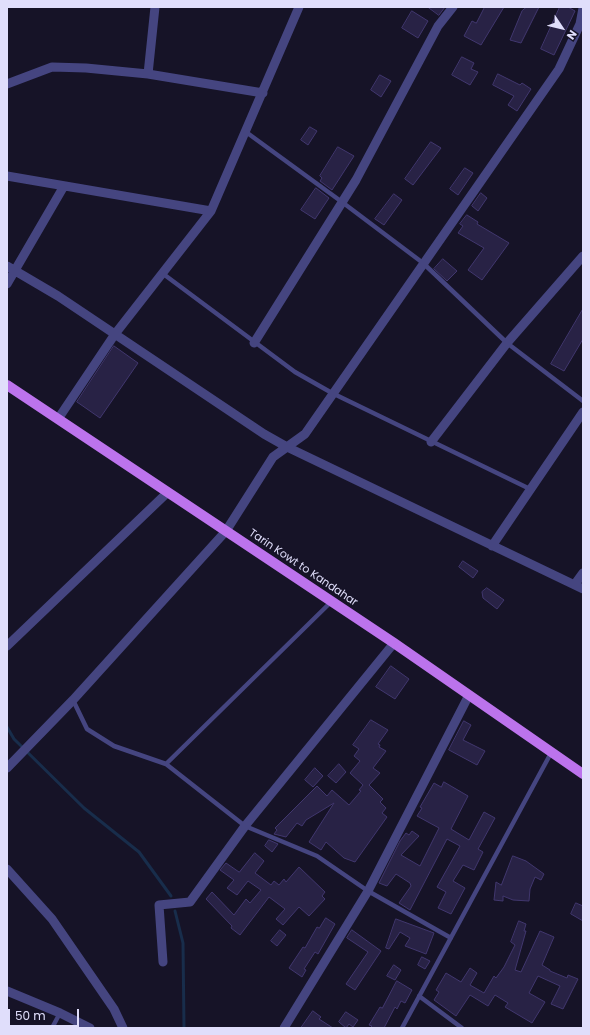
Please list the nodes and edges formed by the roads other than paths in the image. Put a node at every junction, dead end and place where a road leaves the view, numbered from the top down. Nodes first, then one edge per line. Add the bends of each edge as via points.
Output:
1 (155, 7) edge
2 (299, 7) edge
3 (453, 7) edge
4 (583, 8) edge
5 (582, 24) edge
6 (148, 74) junction
7 (8, 81) edge
8 (263, 93) junction
9 (246, 132) junction
10 (7, 176) edge
11 (64, 186) junction
12 (342, 202) junction
13 (211, 211) junction
14 (583, 256) edge
15 (423, 263) junction
16 (11, 268) edge
17 (162, 273) junction
18 (7, 284) edge
19 (115, 334) junction
20 (254, 343) junction
21 (506, 343) junction
22 (7, 385) edge
23 (332, 393) junction
24 (583, 401) edge
25 (583, 412) edge
26 (58, 419) junction
27 (431, 442) junction
28 (287, 447) junction
29 (531, 490) junction
30 (168, 492) junction
31 (226, 531) junction
32 (492, 546) junction
33 (583, 573) edge
34 (579, 586) edge
35 (331, 602) junction
36 (394, 643) junction
37 (7, 646) edge
38 (469, 695) junction
39 (73, 700) junction
40 (551, 753) junction
41 (166, 764) junction
42 (7, 768) edge
43 (583, 774) edge
44 (245, 826) junction
45 (7, 869) edge
46 (368, 891) junction
47 (451, 938) junction
48 (163, 962) dead end
49 (7, 991) edge
50 (419, 996) junction
51 (60, 1013) junction
52 (52, 1028) edge
53 (90, 1028) edge
54 (123, 1028) edge
55 (284, 1028) edge
56 (402, 1028) edge
57 (462, 1028) edge

1 - 6 street
2 - 8 street
3 - 12 street via 438,26
4 - 5 street
5 - 15 street via 559,69
6 - 7 street via 52,67
6 - 8 street
8 - 9 street
9 - 12 lane
9 - 13 street
10 - 11 street
11 - 13 street
11 - 16 street
12 - 15 lane
12 - 20 street
13 - 17 street
14 - 21 street
15 - 21 lane
15 - 23 street
16 - 18 street
16 - 19 street
17 - 19 street
17 - 20 lane
19 - 26 street
19 - 28 street
20 - 23 lane via 295,372
21 - 24 lane
21 - 27 street
22 - 26 main road, Tarin Kowt to Kandahar
23 - 27 lane
23 - 28 street via 305,434
25 - 29 street
26 - 30 main road, Tarin Kowt to Kandahar
27 - 29 lane
28 - 31 street via 273,457
28 - 32 street
29 - 32 street
30 - 31 main road, Tarin Kowt to Kandahar
30 - 37 street
31 - 35 main road, Tarin Kowt to Kandahar
31 - 39 street
32 - 34 street
33 - 34 street
35 - 36 main road, Tarin Kowt to Kandahar
35 - 41 lane
36 - 38 main road, Tarin Kowt to Kandahar
36 - 44 street
38 - 40 main road, Tarin Kowt to Kandahar
38 - 46 street
39 - 41 lane via 87,729 114,746
39 - 42 street
40 - 43 main road, Tarin Kowt to Kandahar
40 - 47 lane
41 - 44 lane
44 - 46 lane via 317,856
44 - 48 street via 190,902 159,905
45 - 54 street via 52,920 114,1009
46 - 47 lane
46 - 55 street
47 - 50 lane
49 - 51 street
50 - 56 lane
50 - 57 lane
51 - 52 lane
51 - 53 street

